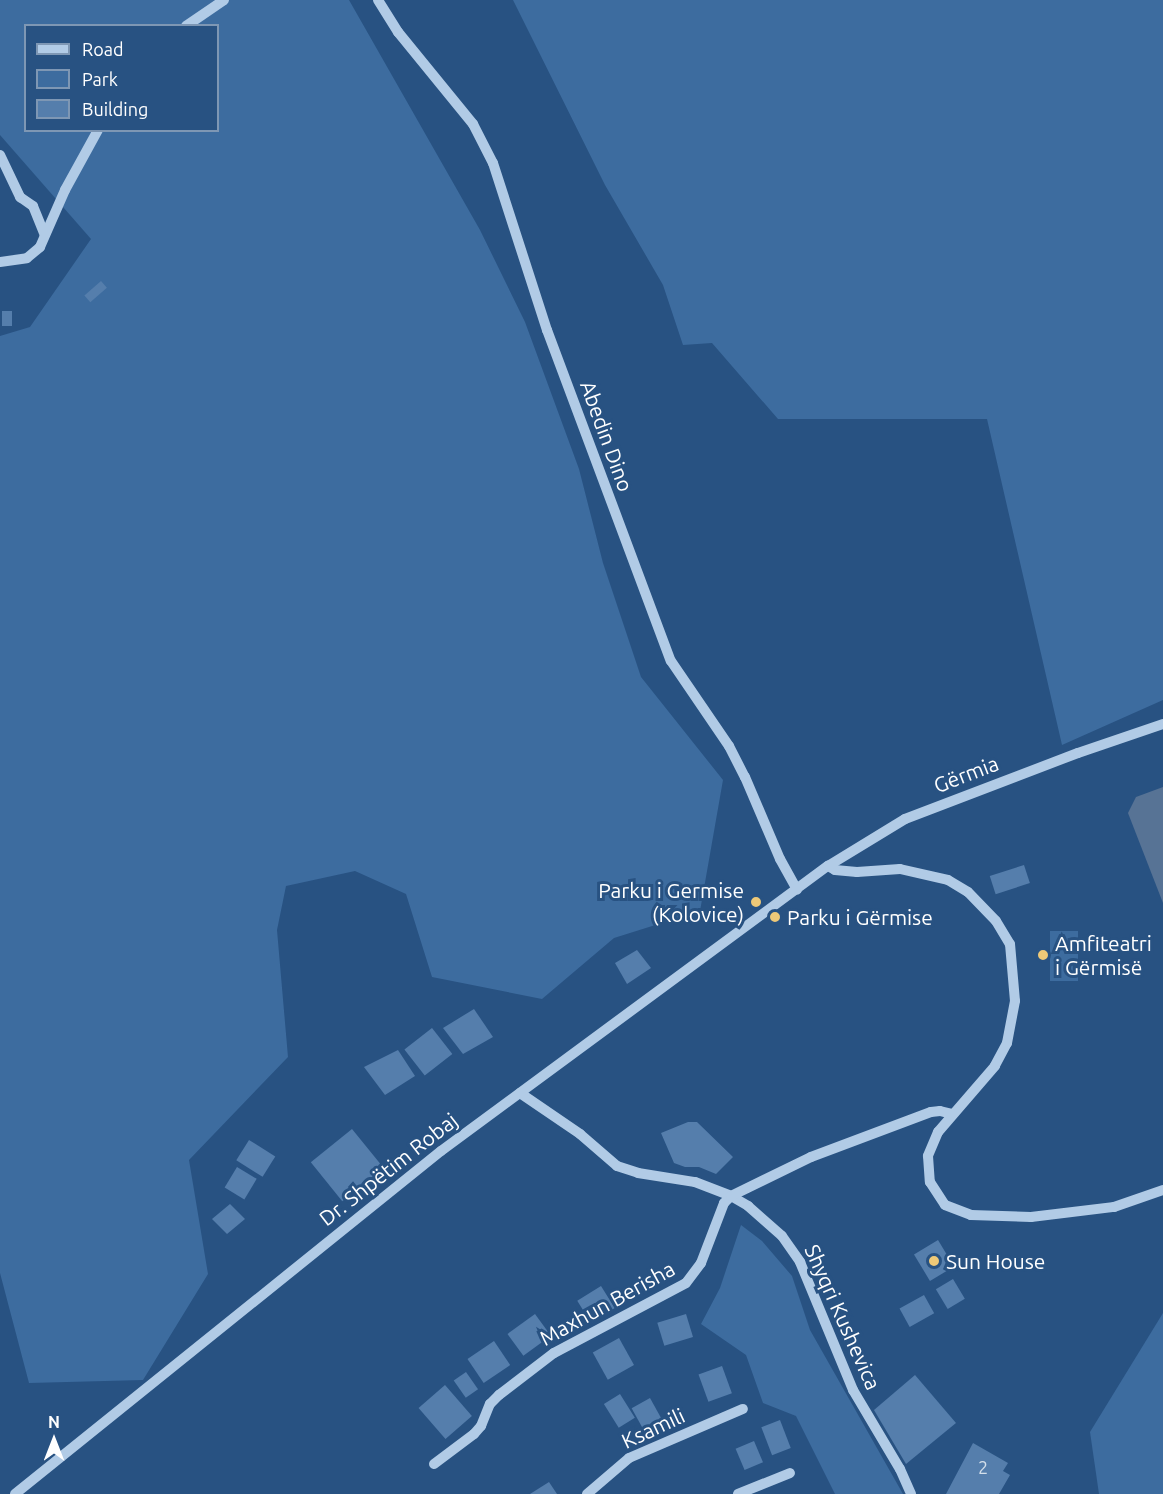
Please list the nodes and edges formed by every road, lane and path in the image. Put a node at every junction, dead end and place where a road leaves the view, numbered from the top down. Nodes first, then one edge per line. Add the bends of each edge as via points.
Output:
1 (224, 0) edge
2 (378, 0) edge
3 (189, 24) edge
4 (97, 132) edge
5 (0, 155) edge
6 (45, 235) junction
7 (0, 262) edge
8 (1163, 724) edge
9 (828, 866) junction
10 (797, 890) junction
11 (520, 1093) junction
12 (952, 1114) junction
13 (1163, 1190) edge
14 (731, 1196) junction
15 (743, 1410) dead end
16 (434, 1464) dead end
17 (790, 1473) dead end
18 (15, 1494) edge
19 (587, 1494) edge
20 (738, 1494) edge
21 (911, 1494) edge

1 - 3 street
2 - 10 street, Abedin Dino via 398,32 473,124 493,163 547,330 671,661 729,746
4 - 6 street
5 - 6 street via 20,197 33,206
6 - 7 street via 40,247 27,258
8 - 9 street, Gërmia via 905,819
9 - 10 street, Gërmia
9 - 12 street via 849,871 900,869 948,880 968,892 996,921 1010,944 1015,1001 1007,1043 994,1066
10 - 11 street, Dr. Shpëtim Robaj
11 - 14 street, Shyqri Kushevica via 580,1134 617,1166 695,1182
11 - 18 street, Dr. Shpëtim Robaj via 441,1151
12 - 13 street via 931,1144 927,1169 934,1192 957,1212 984,1216 1055,1215 1114,1207
12 - 14 street via 930,1112 812,1157
14 - 16 street, Maxhun Berisha via 724,1203 701,1263 686,1283 554,1353 499,1395 474,1434
14 - 21 street, Shyqri Kushevica via 762,1218 792,1249 853,1390
15 - 19 street, Ksamili via 629,1458
17 - 20 street

